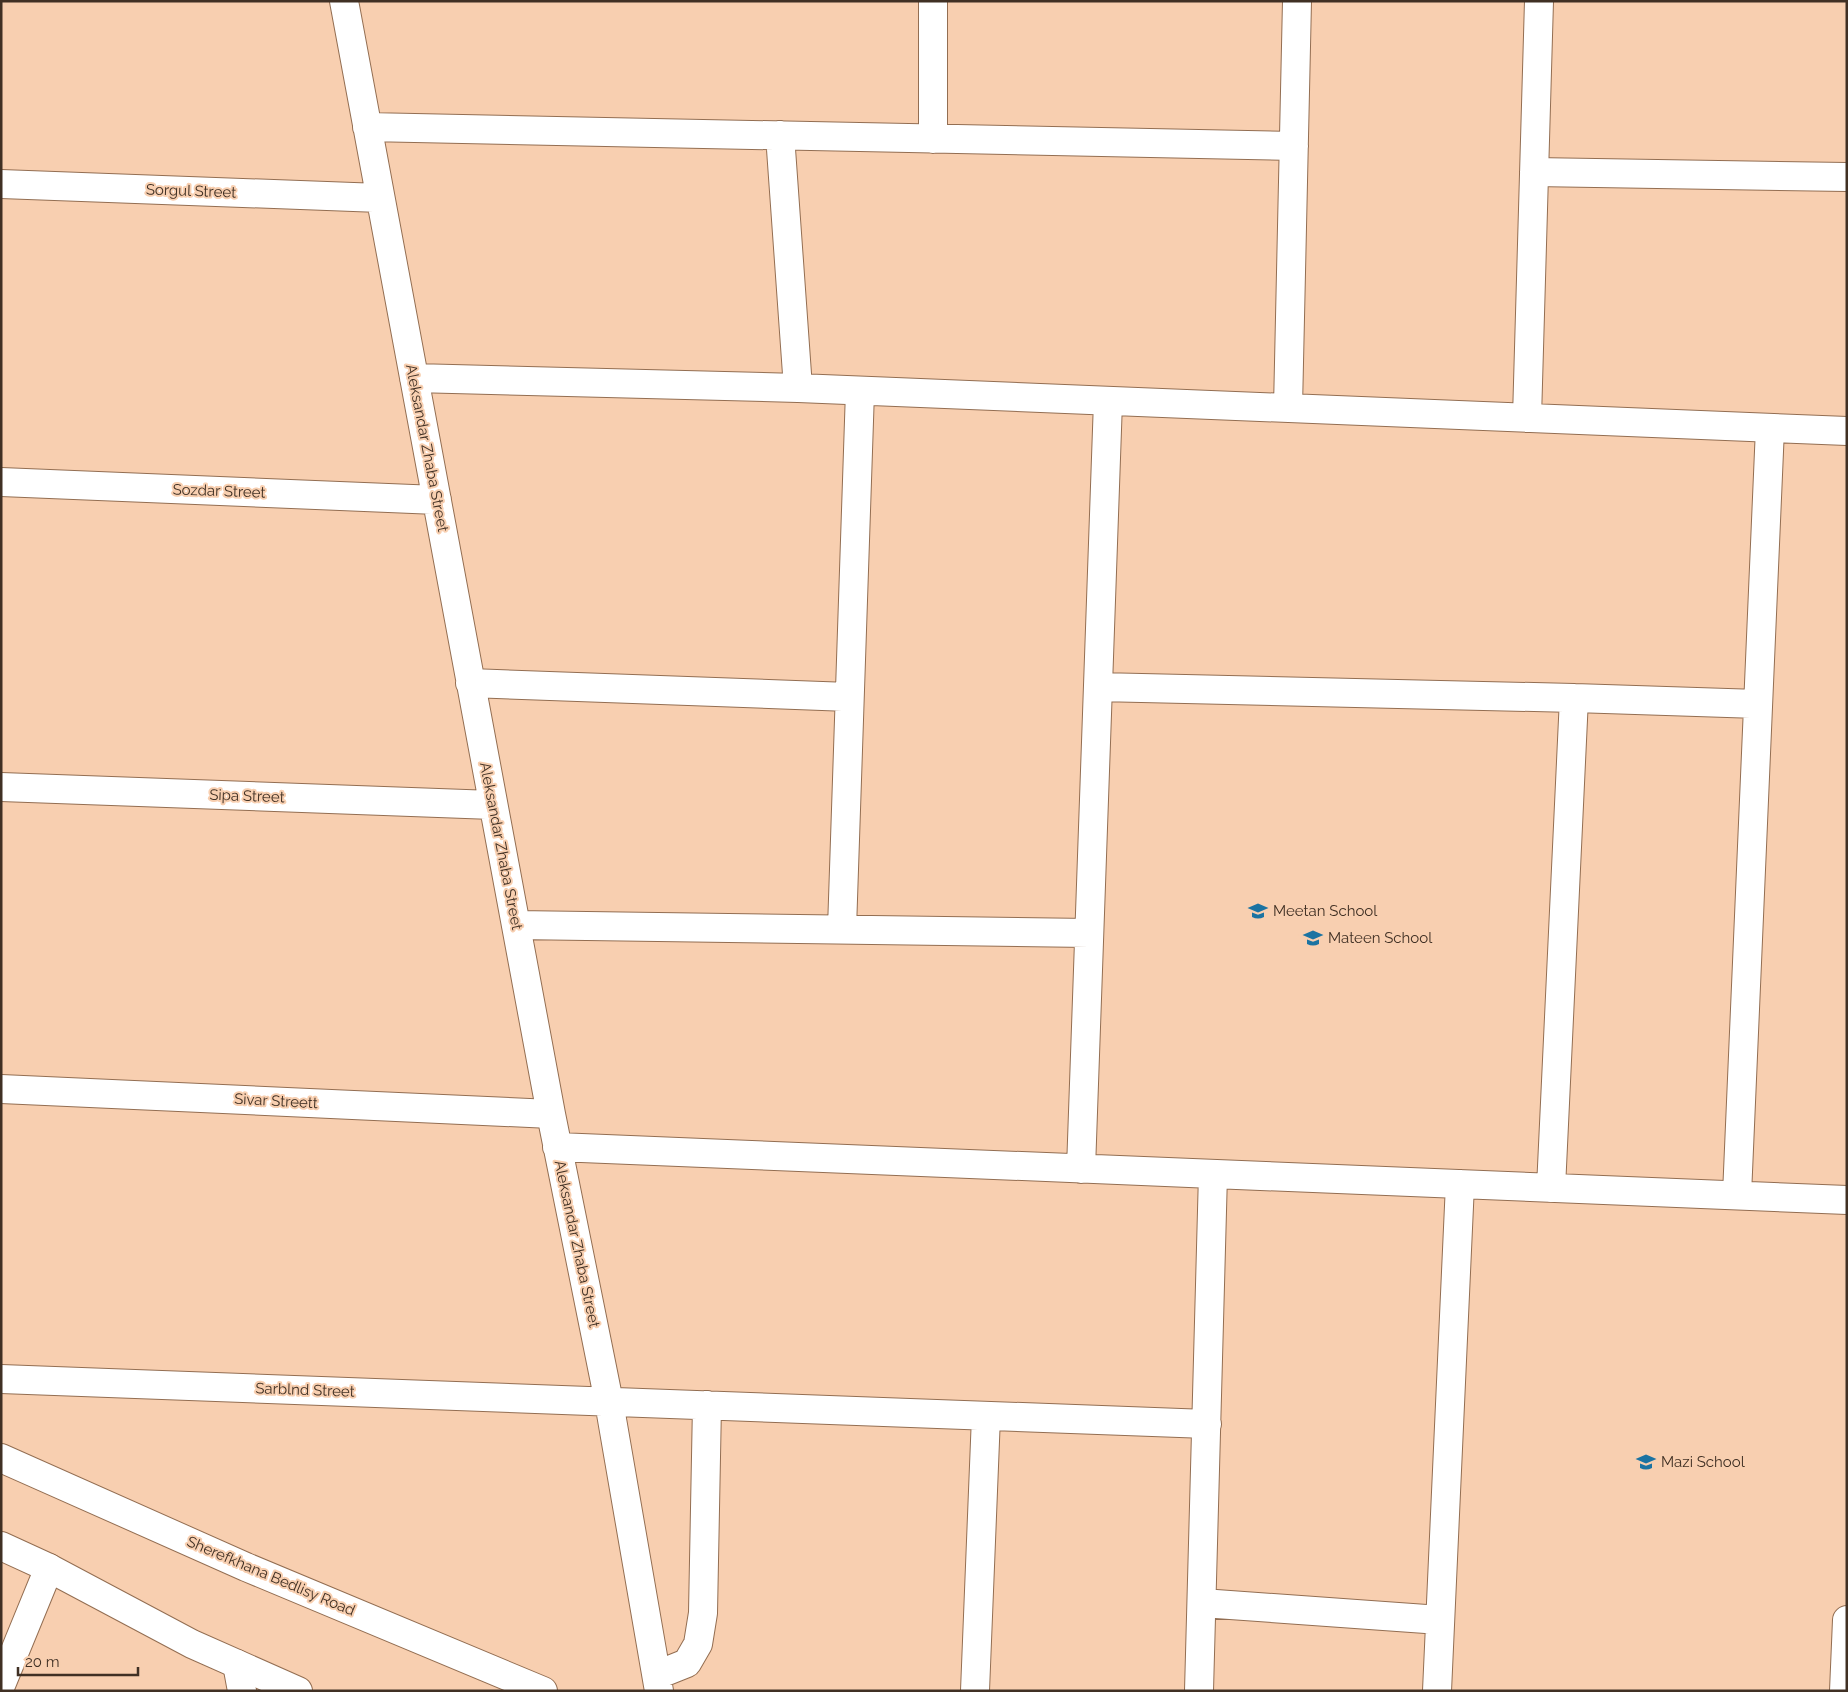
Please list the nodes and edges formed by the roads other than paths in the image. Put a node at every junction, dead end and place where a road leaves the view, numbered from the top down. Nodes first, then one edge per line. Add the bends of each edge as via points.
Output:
1 (344, 1) edge
2 (933, 1) edge
3 (1297, 1) edge
4 (1538, 1) edge
5 (367, 128) junction
6 (780, 135) junction
7 (933, 139) junction
8 (1294, 146) junction
9 (1534, 172) junction
10 (1847, 177) edge
11 (1, 184) edge
12 (380, 198) junction
13 (414, 378) junction
14 (798, 388) junction
15 (860, 391) junction
16 (1108, 401) junction
17 (1288, 408) junction
18 (1527, 418) junction
19 (1770, 428) junction
20 (1847, 431) edge
21 (1, 482) edge
22 (437, 500) junction
23 (470, 683) junction
24 (1098, 687) junction
25 (849, 697) junction
26 (1574, 698) junction
27 (1758, 704) junction
28 (1, 787) edge
29 (493, 805) junction
30 (516, 925) junction
31 (842, 929) junction
32 (1089, 933) junction
33 (1, 1089) edge
34 (551, 1114) junction
35 (557, 1148) junction
36 (1081, 1169) junction
37 (1214, 1174) junction
38 (1460, 1184) junction
39 (1551, 1188) junction
40 (1737, 1195) junction
41 (1847, 1200) edge
42 (1, 1379) edge
43 (609, 1402) junction
44 (707, 1405) junction
45 (986, 1416) junction
46 (1207, 1424) junction
47 (1, 1458) edge
48 (1, 1546) edge
49 (49, 1568) junction
50 (1202, 1603) junction
51 (1440, 1620) junction
52 (1847, 1620) edge
53 (237, 1664) junction
54 (658, 1683) edge
55 (1, 1685) edge
56 (242, 1691) edge
57 (298, 1691) edge
58 (543, 1691) edge
59 (974, 1691) edge
60 (1199, 1691) edge
61 (1437, 1691) edge
62 (1844, 1691) edge

1 - 5 street, Aleksandar Zhaba Street
2 - 7 street
3 - 8 street
4 - 9 street
5 - 6 street
5 - 12 street, Aleksandar Zhaba Street
6 - 7 street
6 - 14 street
7 - 8 street
8 - 17 street
9 - 10 street
9 - 18 street
11 - 12 street, Sorgul Street
12 - 13 street, Aleksandar Zhaba Street
13 - 14 street
13 - 22 street, Aleksandar Zhaba Street
14 - 15 street
15 - 16 street
15 - 25 street
16 - 17 street
16 - 24 street
17 - 18 street
18 - 19 street
19 - 20 street
19 - 27 street
21 - 22 street, Sozdar Street
22 - 23 street, Aleksandar Zhaba Street
23 - 25 street
23 - 29 street, Aleksandar Zhaba Street
24 - 26 street
24 - 32 street
25 - 31 street
26 - 27 street
26 - 39 street
27 - 40 street
28 - 29 street, Sipa Street
29 - 30 street, Aleksandar Zhaba Street
30 - 31 street
30 - 34 street, Aleksandar Zhaba Street
31 - 32 street
32 - 36 street
33 - 34 street, Sivar Streett
34 - 35 street, Aleksandar Zhaba Street
35 - 36 street
35 - 43 street, Aleksandar Zhaba Street
36 - 37 street
37 - 38 street
37 - 46 street
38 - 39 street
38 - 51 street
39 - 40 street
40 - 41 street
42 - 43 street, Sarblnd Street
43 - 44 street, Sarblnd Street
43 - 54 street, Aleksandar Zhaba Street
44 - 45 street, Sarblnd Street
44 - 54 street via 704,1613 698,1644 688,1663
45 - 46 street, Sarblnd Street
45 - 59 street
46 - 50 street
47 - 58 street, Sherefkhana Bedlisy Road via 246,1567
48 - 49 street
49 - 53 street via 192,1644
49 - 55 street
50 - 51 street
50 - 60 street
51 - 61 street
52 - 62 street
53 - 56 street
53 - 57 street

